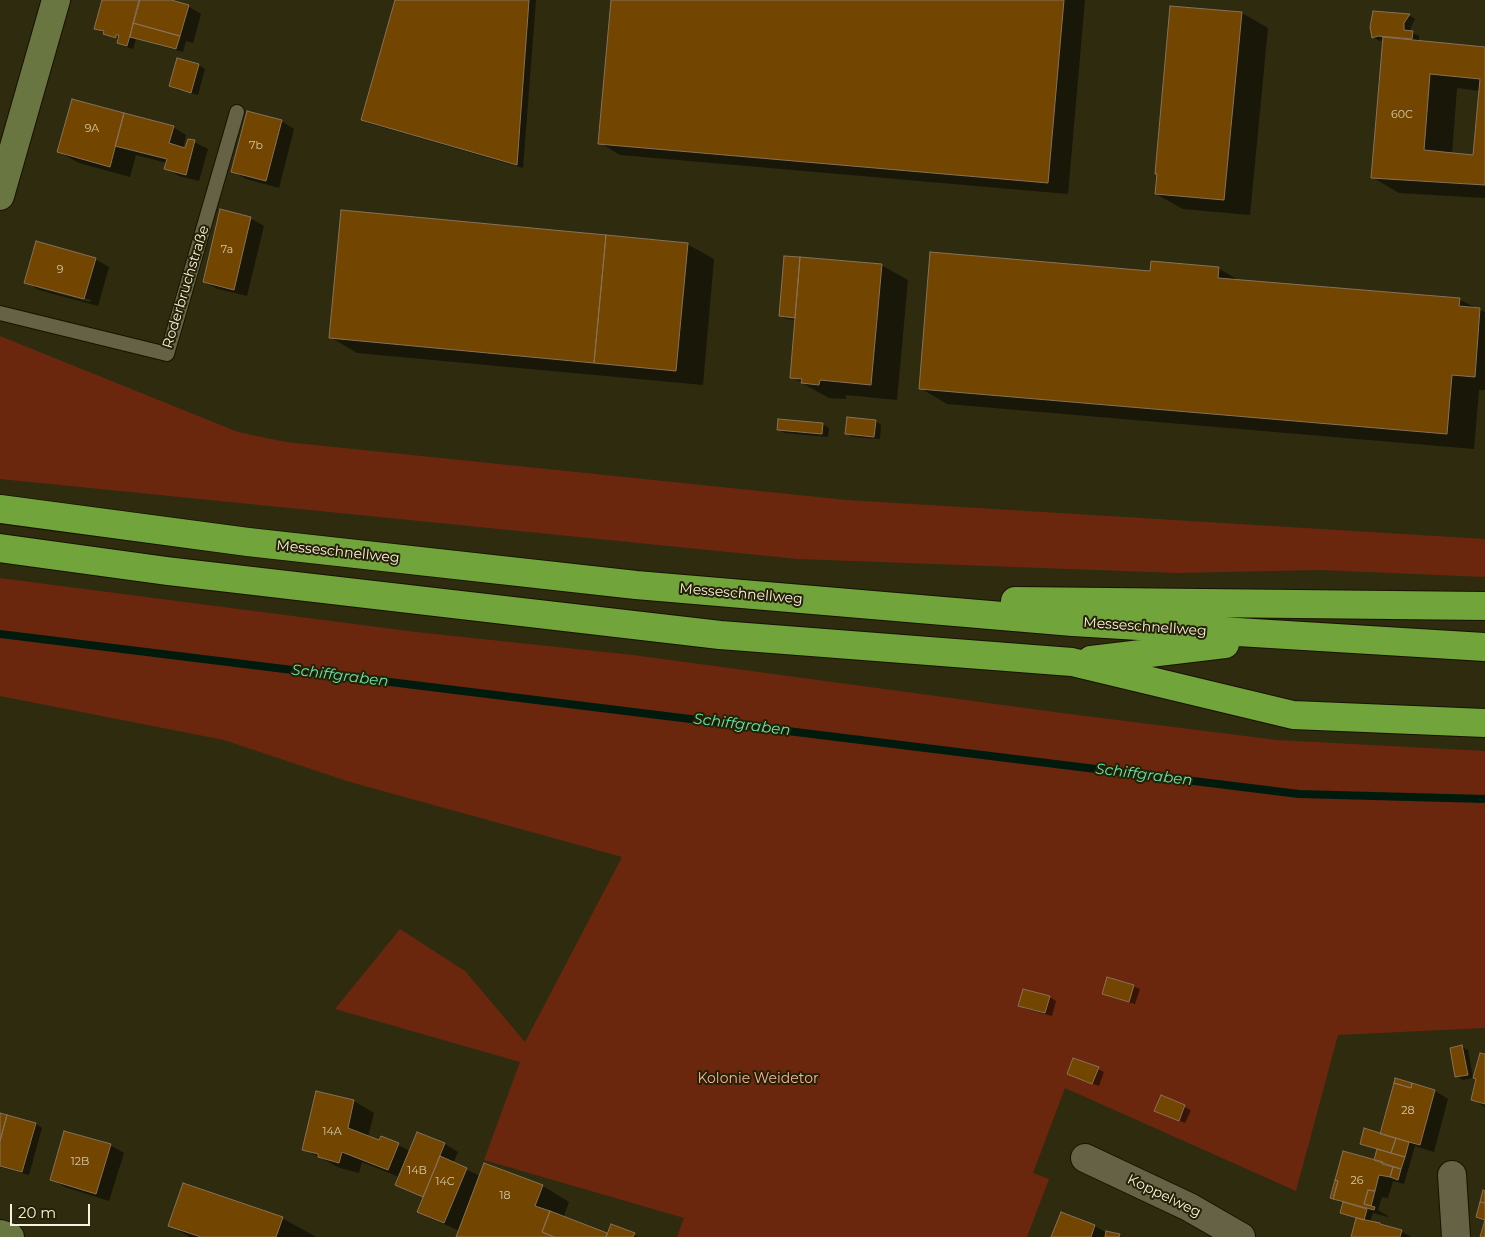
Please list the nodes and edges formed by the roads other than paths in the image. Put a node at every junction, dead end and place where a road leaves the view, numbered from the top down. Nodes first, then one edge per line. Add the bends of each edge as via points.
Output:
1 (56, 0) edge
2 (237, 112) dead end
3 (0, 196) edge
4 (0, 313) edge
5 (0, 509) edge
6 (0, 548) edge
7 (786, 598) junction
8 (1485, 606) edge
9 (1293, 636) junction
10 (1485, 647) edge
11 (1072, 662) junction
12 (1485, 723) edge
13 (1085, 1158) dead end
14 (1452, 1175) dead end
15 (0, 1234) edge
16 (10, 1237) edge
17 (1240, 1237) edge
18 (1456, 1237) edge

1 - 3 street
2 - 4 lane, Roderbruchstraße via 168,354
5 - 7 highway, Messeschnellweg via 258,543 636,585
6 - 11 highway via 167,571 720,635
7 - 8 highway
7 - 9 highway, Messeschnellweg
9 - 10 highway, Messeschnellweg
9 - 11 highway
11 - 12 highway via 1293,715
13 - 17 street, Koppelweg via 1189,1207
14 - 18 street
15 - 16 street

